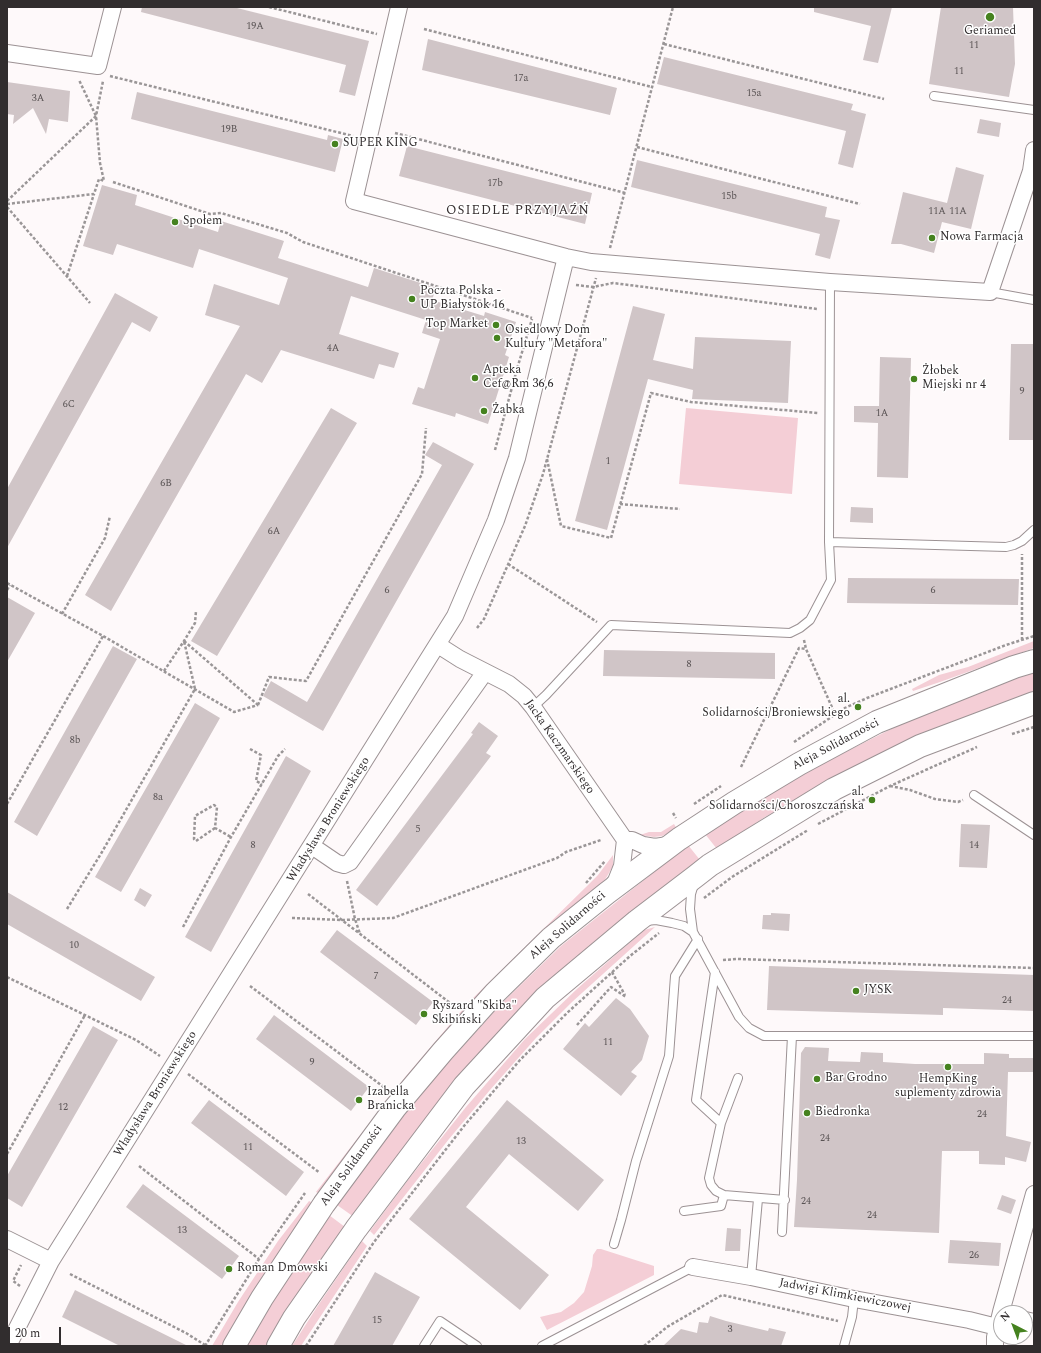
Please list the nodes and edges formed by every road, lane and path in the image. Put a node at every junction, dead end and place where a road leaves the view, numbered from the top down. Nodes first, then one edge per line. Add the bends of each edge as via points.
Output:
1 (113, 7) edge
2 (269, 7) edge
3 (399, 7) edge
4 (673, 7) edge
5 (424, 29) dead end
6 (379, 35) dead end
7 (664, 44) junction
8 (7, 53) edge
9 (70, 62) junction
10 (652, 87) junction
11 (934, 96) dead end
12 (884, 99) dead end
13 (1034, 110) edge
14 (96, 116) junction
15 (395, 133) dead end
16 (356, 137) dead end
17 (637, 147) junction
18 (1034, 150) edge
19 (113, 182) dead end
20 (625, 193) junction
21 (94, 194) junction
22 (7, 202) edge
23 (860, 204) dead end
24 (7, 207) edge
25 (566, 257) junction
26 (604, 263) junction
27 (67, 277) junction
28 (560, 282) junction
29 (830, 282) junction
30 (593, 287) junction
31 (990, 292) junction
32 (1034, 300) edge
33 (90, 303) dead end
34 (830, 310) junction
35 (820, 414) dead end
36 (426, 428) dead end
37 (495, 450) dead end
38 (547, 458) junction
39 (620, 504) junction
40 (680, 509) dead end
41 (110, 516) dead end
42 (1034, 530) edge
43 (1022, 541) junction
44 (829, 542) junction
45 (508, 564) junction
46 (8, 584) edge
47 (7, 590) edge
48 (196, 611) dead end
49 (62, 614) junction
50 (476, 628) dead end
51 (607, 629) junction
52 (103, 636) junction
53 (1034, 636) edge
54 (1022, 640) junction
55 (184, 641) junction
56 (438, 645) junction
57 (1034, 661) edge
58 (164, 671) junction
59 (485, 672) junction
60 (195, 689) junction
61 (1034, 703) edge
62 (258, 705) junction
63 (533, 707) junction
64 (1034, 727) edge
65 (1008, 736) dead end
66 (981, 746) dead end
67 (285, 748) dead end
68 (250, 749) dead end
69 (741, 767) dead end
70 (262, 784) junction
71 (890, 786) junction
72 (974, 795) joint
73 (7, 804) edge
74 (215, 828) junction
75 (1034, 835) edge
76 (231, 837) junction
77 (679, 839) junction
78 (601, 840) dead end
79 (625, 840) junction
80 (312, 846) junction
81 (344, 865) junction
82 (696, 876) junction
83 (607, 893) junction
84 (308, 894) dead end
85 (67, 909) dead end
86 (690, 909) junction
87 (292, 918) dead end
88 (355, 919) junction
89 (342, 920) junction
90 (637, 921) junction
91 (672, 923) junction
92 (183, 927) dead end
93 (361, 934) junction
94 (696, 935) junction
95 (710, 962) junction
96 (1034, 968) edge
97 (612, 972) junction
98 (715, 972) junction
99 (7, 977) edge
100 (250, 986) dead end
101 (454, 1006) dead end
102 (85, 1015) junction
103 (577, 1025) dead end
104 (792, 1036) junction
105 (1034, 1036) edge
106 (174, 1065) junction
107 (738, 1078) dead end
108 (385, 1088) dead end
109 (721, 1123) junction
110 (7, 1154) edge
111 (139, 1166) dead end
112 (320, 1173) dead end
113 (307, 1191) dead end
114 (1034, 1194) edge
115 (724, 1195) junction
116 (758, 1198) junction
117 (785, 1200) junction
118 (684, 1211) dead end
119 (782, 1232) dead end
120 (7, 1239) edge
121 (614, 1244) dead end
122 (259, 1259) junction
123 (51, 1261) junction
124 (693, 1267) joint
125 (70, 1274) dead end
126 (751, 1277) junction
127 (854, 1298) junction
128 (1005, 1305) edge
129 (993, 1318) edge
130 (850, 1324) junction
131 (205, 1345) edge
132 (8, 1346) edge
133 (234, 1346) edge
134 (278, 1346) edge
135 (306, 1346) edge
136 (424, 1346) edge
137 (477, 1346) edge
138 (542, 1346) edge
139 (644, 1346) edge
140 (844, 1346) edge

1 - 9 street via 98,66
2 - 6 path
3 - 25 street via 354,201
4 - 7 path
5 - 10 path
7 - 10 path
7 - 12 path
8 - 9 street
9 - 14 path
10 - 17 path
11 - 13 lane
14 - 16 path via 104,74
14 - 21 path via 104,180 99,179
14 - 22 path
15 - 20 path
17 - 20 path
17 - 23 path
18 - 31 street via 1031,171
19 - 37 path via 210,214 222,214 287,233 304,242 532,318
20 - 26 path
21 - 22 path
21 - 27 path
24 - 27 path
25 - 26 street
25 - 28 street, Władysława Broniewskiego
26 - 29 street
26 - 30 path
27 - 33 path
28 - 30 path
28 - 56 street, Władysława Broniewskiego via 517,458 496,520 455,616
29 - 31 street
29 - 34 lane
30 - 34 path via 613,283
30 - 38 path
31 - 32 lane
34 - 44 lane
35 - 39 path via 691,402 651,393
36 - 62 path via 422,474 306,681 269,677
38 - 39 path via 561,526 611,538
38 - 45 path via 525,526
39 - 40 path
41 - 49 path via 105,538
42 - 43 lane
43 - 44 lane via 1006,547
43 - 54 path
44 - 51 lane via 831,580 810,620 790,633 611,625
45 - 50 path via 484,619
45 - 51 path
46 - 47 path
46 - 49 path
48 - 55 path via 195,623
49 - 52 path
51 - 63 lane
52 - 58 path
52 - 73 path
53 - 54 path
54 - 69 path via 911,683 897,686 835,714 806,649 799,648
55 - 58 path
55 - 60 path
55 - 62 path
56 - 59 street, Jacka Kaczmarskiego
56 - 80 street, Władysława Broniewskiego
57 - 77 main road, Aleja Solidarności via 877,722 799,764
58 - 60 path
59 - 63 street, Jacka Kaczmarskiego via 509,684
59 - 81 street via 350,862
60 - 62 path via 234,712
60 - 85 path
61 - 82 main road via 920,746 834,789
63 - 79 street, Jacka Kaczmarskiego
64 - 65 path
66 - 71 path
67 - 70 path
68 - 70 path via 261,755 256,781
70 - 76 path
71 - 72 path via 935,799 958,802
71 - 86 path via 818,824 732,877
72 - 75 lane
74 - 74 path via 196,841 194,839 196,816 214,805 217,806
74 - 76 path
76 - 92 path
77 - 79 street via 668,845 655,847
77 - 83 main road, Aleja Solidarności
78 - 88 path via 393,918
79 - 83 street via 622,866 616,881
80 - 81 street
80 - 106 street, Władysława Broniewskiego
81 - 88 path
82 - 86 lane
82 - 90 main road
83 - 133 main road, Aleja Solidarności via 551,938 495,993 400,1103 324,1204 262,1298
84 - 89 path
86 - 94 lane
87 - 89 path
88 - 89 path
88 - 93 path
89 - 93 path
90 - 91 lane via 656,920
90 - 134 main road via 545,998 464,1086 356,1229 294,1318
91 - 94 lane via 684,926
91 - 97 path
93 - 101 path
94 - 95 lane
94 - 121 lane via 675,976 669,1056 636,1161
95 - 96 path via 737,959
95 - 98 lane
97 - 103 path via 626,998 611,987
97 - 135 path via 520,1060 464,1126 374,1242
98 - 104 lane via 739,1017 749,1028 764,1036
98 - 109 lane via 696,1100
99 - 102 path
100 - 108 path
102 - 106 path via 136,1040
102 - 110 path
104 - 105 lane
104 - 117 lane
106 - 112 path via 194,1077
106 - 123 street, Władysława Broniewskiego
107 - 109 lane
109 - 115 lane via 710,1178 711,1185
111 - 122 path
113 - 122 path
114 - 128 street
115 - 116 lane
115 - 118 lane via 721,1206
116 - 117 lane
116 - 126 lane
117 - 119 lane
120 - 123 street
122 - 131 path
123 - 132 street, Władysława Broniewskiego
124 - 126 street, Jadwigi Klimkiewiczowej
124 - 138 lane
125 - 131 path
126 - 127 street, Jadwigi Klimkiewiczowej
127 - 129 street, Jadwigi Klimkiewiczowej via 969,1320
127 - 130 lane
130 - 139 path via 722,1295 667,1327
130 - 140 lane
136 - 137 lane via 440,1321

